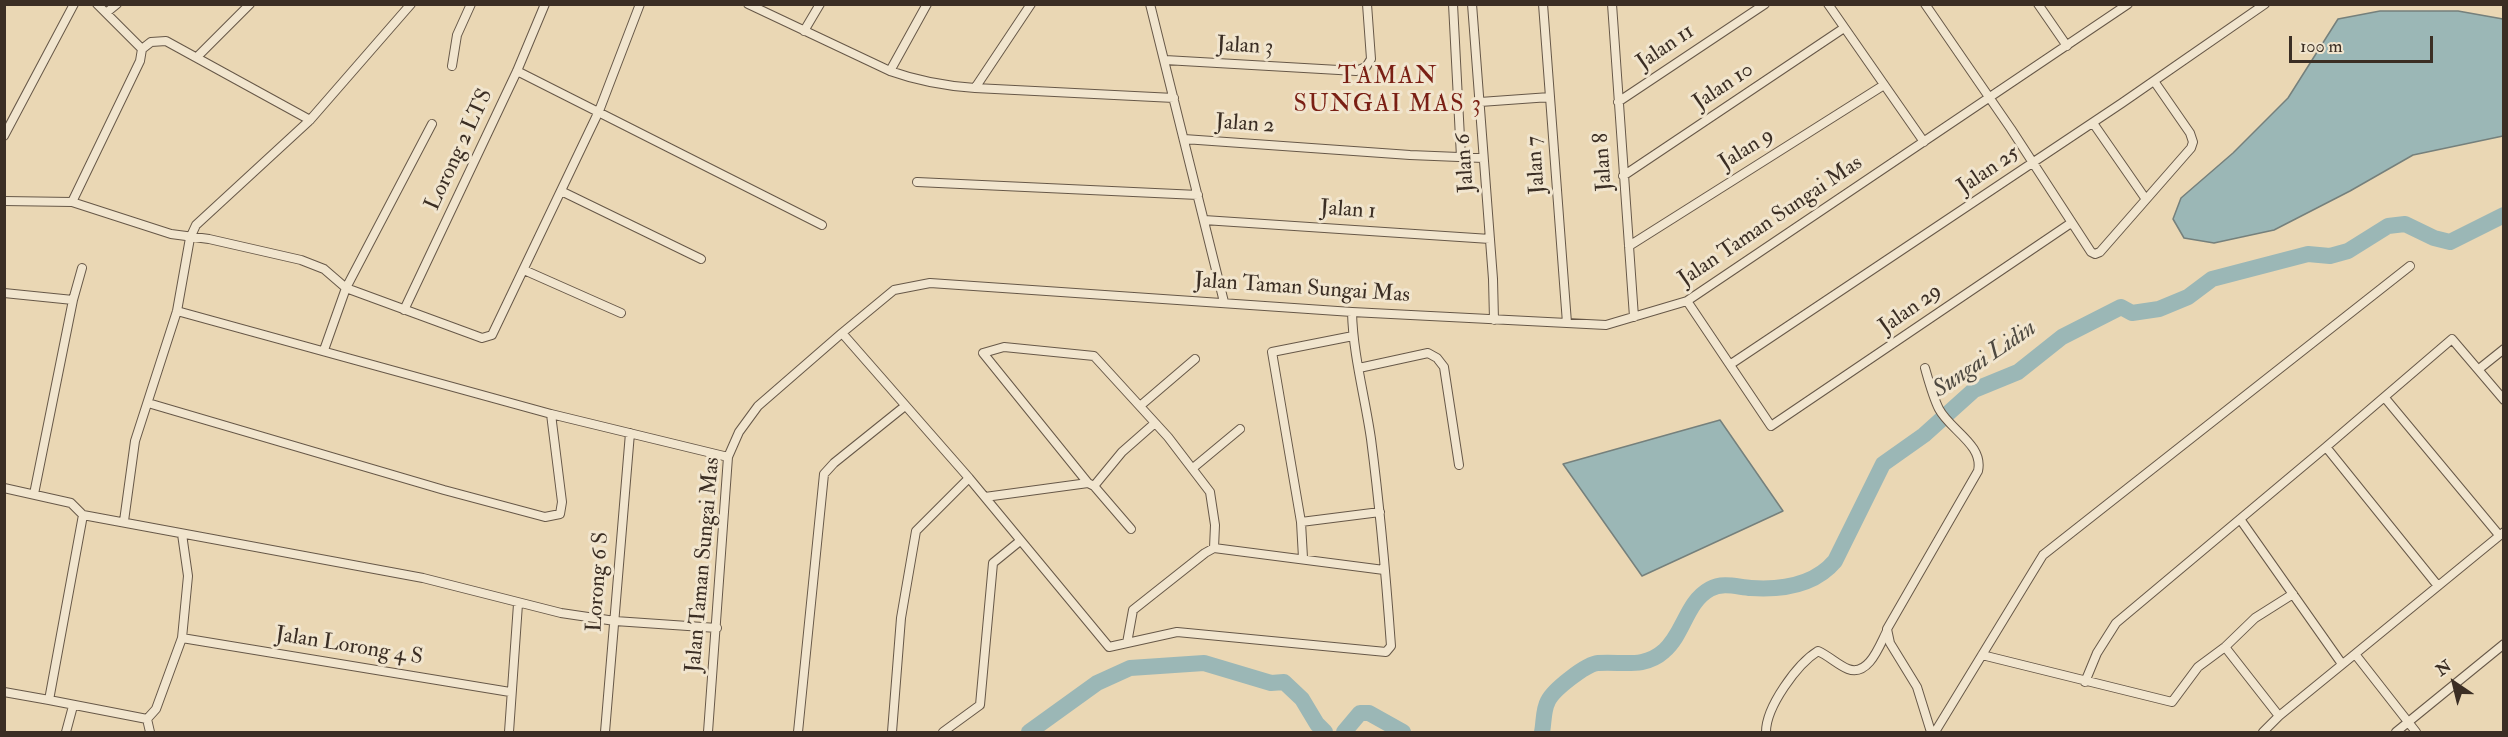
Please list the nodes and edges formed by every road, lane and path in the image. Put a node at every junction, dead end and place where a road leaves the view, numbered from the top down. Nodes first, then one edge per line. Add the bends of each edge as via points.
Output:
1 (74, 4) edge
2 (97, 4) edge
3 (117, 4) edge
4 (250, 4) edge
5 (411, 4) edge
6 (471, 4) edge
7 (545, 4) edge
8 (640, 4) edge
9 (748, 4) edge
10 (820, 4) edge
11 (927, 4) edge
12 (1031, 4) edge
13 (1150, 4) edge
14 (1367, 4) edge
15 (1453, 4) edge
16 (1472, 4) edge
17 (1543, 4) edge
18 (1612, 4) edge
19 (1765, 4) edge
20 (1828, 4) edge
21 (1925, 4) edge
22 (2038, 4) edge
23 (2265, 4) edge
24 (2122, 6) edge
25 (106, 13) junction
26 (1844, 28) junction
27 (804, 31) junction
28 (2067, 46) junction
29 (142, 49) junction
30 (197, 57) junction
31 (1165, 60) junction
32 (452, 66) dead end
33 (517, 71) junction
34 (890, 71) junction
35 (2154, 81) junction
36 (1884, 85) junction
37 (975, 88) junction
38 (1550, 97) junction
39 (1174, 98) junction
40 (1989, 99) junction
41 (1480, 102) junction
42 (1618, 102) junction
43 (598, 111) junction
44 (310, 120) junction
45 (2092, 123) junction
46 (432, 124) dead end
47 (4, 136) edge
48 (1184, 139) junction
49 (1924, 142) junction
50 (1461, 157) junction
51 (1483, 158) junction
52 (2032, 163) junction
53 (1623, 176) junction
54 (917, 182) dead end
55 (561, 191) junction
56 (1198, 195) junction
57 (2145, 198) junction
58 (4, 201) edge
59 (72, 202) junction
60 (1204, 220) junction
61 (2071, 223) junction
62 (822, 225) dead end
63 (190, 238) junction
64 (1490, 239) junction
65 (1629, 246) junction
66 (701, 259) dead end
67 (2410, 266) dead end
68 (81, 268) dead end
69 (524, 270) junction
70 (346, 288) junction
71 (4, 293) edge
72 (73, 300) junction
73 (1687, 301) junction
74 (1224, 302) junction
75 (404, 310) junction
76 (177, 311) junction
77 (1352, 312) junction
78 (621, 313) dead end
79 (1634, 317) junction
80 (1494, 320) junction
81 (1567, 323) junction
82 (842, 333) junction
83 (1353, 336) junction
84 (2504, 349) edge
85 (324, 350) junction
86 (1195, 359) dead end
87 (1731, 364) junction
88 (1359, 368) junction
89 (1925, 368) dead end
90 (2479, 369) junction
91 (2385, 398) junction
92 (2504, 400) edge
93 (148, 403) junction
94 (1140, 405) junction
95 (905, 406) junction
96 (551, 414) junction
97 (1155, 423) junction
98 (1240, 429) dead end
99 (630, 433) junction
100 (2326, 447) junction
101 (728, 457) junction
102 (1459, 465) dead end
103 (1193, 468) junction
104 (969, 478) junction
105 (1091, 485) junction
106 (4, 488) edge
107 (34, 494) junction
108 (985, 497) junction
109 (1380, 512) junction
110 (83, 515) junction
111 (2240, 519) junction
112 (124, 521) junction
113 (1300, 522) junction
114 (1131, 529) dead end
115 (2501, 533) edge
116 (182, 534) junction
117 (1020, 541) junction
118 (1214, 548) junction
119 (1304, 558) junction
120 (1384, 570) junction
121 (2438, 586) junction
122 (2293, 594) junction
123 (518, 603) junction
124 (615, 621) junction
125 (717, 628) junction
126 (1887, 629) junction
127 (182, 638) junction
128 (1127, 643) junction
129 (2504, 644) edge
130 (2225, 647) junction
131 (2355, 654) junction
132 (1982, 655) junction
133 (2342, 664) junction
134 (2085, 682) junction
135 (4, 692) edge
136 (510, 693) junction
137 (48, 700) junction
138 (73, 706) junction
139 (2280, 716) junction
140 (147, 719) junction
141 (2408, 722) junction
142 (66, 732) edge
143 (150, 732) edge
144 (508, 732) edge
145 (605, 732) edge
146 (708, 732) edge
147 (798, 732) edge
148 (892, 732) edge
149 (943, 732) edge
150 (1766, 732) edge
151 (1935, 732) edge
152 (2263, 732) edge
153 (2396, 732) edge
154 (2416, 732) edge

1 - 47 street
2 - 25 street
3 - 25 street
4 - 30 street
5 - 44 street
6 - 32 street via 457,35
7 - 33 street, Lorong 2 LTS
8 - 43 street
9 - 27 street
10 - 27 street
11 - 34 street
12 - 37 street
13 - 31 street
14 - 31 street, Jalan 3 via 1371,59 1366,67 1356,71
15 - 50 street
16 - 41 street, Jalan 6
17 - 38 street, Jalan 7
18 - 42 street, Jalan 8
19 - 42 street, Jalan 11
20 - 26 street
21 - 40 street
22 - 28 street
23 - 35 street, Jalan 25
24 - 28 street, Jalan Taman Sungai Mas
25 - 29 street
26 - 36 street
26 - 53 street, Jalan 10
27 - 34 street
28 - 40 street, Jalan Taman Sungai Mas
29 - 30 street via 151,42 166,41
29 - 59 street via 140,61
30 - 44 street
31 - 39 street
33 - 43 street
33 - 75 street, Lorong 2 LTS
34 - 37 street via 913,79
35 - 45 street, Jalan 25
35 - 57 street via 2193,142
36 - 49 street
36 - 65 street, Jalan 9
37 - 39 street
38 - 41 street
38 - 81 street, Jalan 7
39 - 48 street
40 - 49 street, Jalan Taman Sungai Mas
40 - 52 street
41 - 51 street, Jalan 6
42 - 53 street, Jalan 8
43 - 55 street
43 - 62 street
44 - 63 street via 196,225
45 - 52 street, Jalan 25
45 - 57 street
46 - 70 street
48 - 50 street, Jalan 2
48 - 56 street
49 - 73 street, Jalan Taman Sungai Mas
50 - 51 street, Jalan 2
51 - 64 street, Jalan 6
52 - 61 street
52 - 87 street, Jalan 25
53 - 65 street, Jalan 8
54 - 56 street
55 - 66 street
55 - 69 street
56 - 60 street
57 - 61 street via 2095,254
58 - 59 street
59 - 63 street
60 - 64 street, Jalan 1
60 - 74 street
61 - 87 street, Jalan 29 via 1771,426
63 - 70 street via 301,260 324,269
63 - 76 street
64 - 80 street, Jalan 6
65 - 79 street, Jalan 8
67 - 132 street via 2043,555
68 - 72 street
69 - 75 street via 492,334 482,338
69 - 78 street
70 - 75 street
70 - 85 street
71 - 72 street
72 - 107 street
73 - 79 street, Jalan Taman Sungai Mas
73 - 87 street
74 - 77 street, Jalan Taman Sungai Mas
74 - 82 street, Jalan Taman Sungai Mas via 930,283 894,290
76 - 85 street
76 - 93 street
77 - 80 street, Jalan Taman Sungai Mas
77 - 83 street
79 - 81 street, Jalan Taman Sungai Mas via 1606,325
80 - 81 street, Jalan Taman Sungai Mas
82 - 95 street
82 - 101 street, Jalan Taman Sungai Mas via 758,406 739,432
83 - 88 street
83 - 113 street via 1272,352
84 - 90 street
85 - 96 street
86 - 94 street
88 - 102 street via 1428,353 1437,358 1444,367
88 - 109 street
89 - 126 street via 1940,410 1980,462
90 - 91 street via 2452,339
90 - 92 street
91 - 100 street
91 - 115 street
93 - 96 street via 545,517 560,514 562,502
93 - 112 street via 135,441
94 - 97 street
94 - 105 street via 1090,354 1004,347 983,353
95 - 104 street
95 - 147 street via 824,474
96 - 99 street
97 - 103 street
97 - 105 street
98 - 103 street
99 - 101 street
99 - 124 street, Lorong 6 S
100 - 111 street
100 - 121 street
101 - 125 street, Jalan Taman Sungai Mas
103 - 118 street via 1210,492
104 - 108 street
104 - 148 street via 916,531 901,618
105 - 108 street
105 - 114 street
106 - 107 street
107 - 110 street via 71,503
108 - 117 street
109 - 113 street
109 - 120 street
110 - 112 street
110 - 137 street
111 - 122 street
111 - 134 street via 2116,623
112 - 116 street
113 - 119 street
115 - 121 street
116 - 123 street via 423,578
116 - 127 street via 188,576
117 - 128 street via 1109,647
117 - 149 street via 993,563 980,705
118 - 119 street
118 - 128 street via 1133,610
119 - 120 street
120 - 128 street via 1391,645 1386,652 1177,632
121 - 131 street
122 - 130 street via 2255,618
122 - 133 street
123 - 124 street
123 - 136 street
124 - 125 street
124 - 145 street, Lorong 6 S
125 - 146 street, Jalan Taman Sungai Mas
126 - 150 street via 1871,660 1857,670 1849,670 1818,651 1808,657 1782,690 1766,722
126 - 151 street via 1890,643 1917,687
127 - 136 street, Jalan Lorong 4 S
127 - 140 street via 156,709
129 - 141 street
130 - 134 street via 2198,667 2172,702
130 - 139 street
131 - 133 street
131 - 141 street
132 - 134 street
132 - 151 street
133 - 139 street
135 - 137 street
136 - 144 street
137 - 138 street
138 - 140 street
138 - 142 street
139 - 152 street
140 - 143 street
141 - 153 street
141 - 154 street

